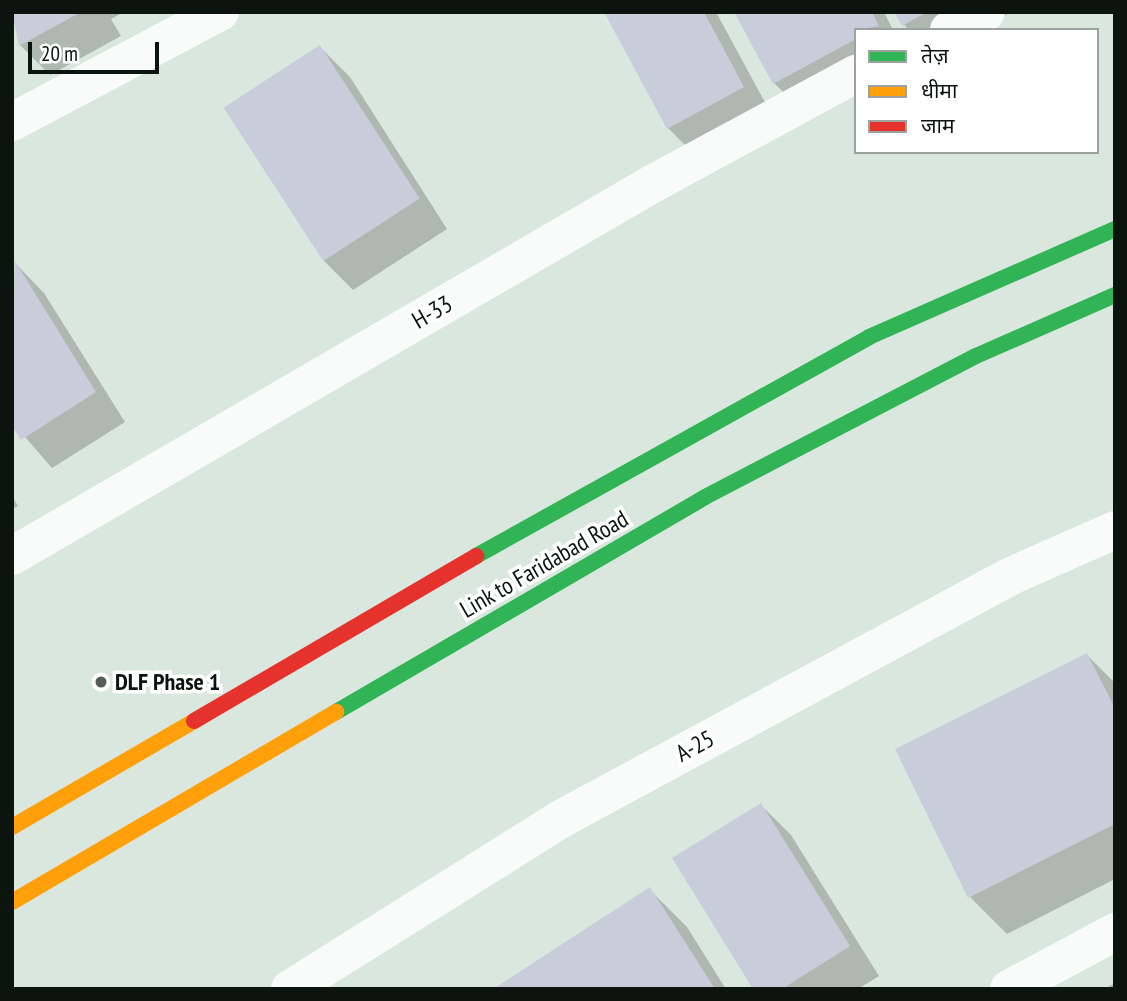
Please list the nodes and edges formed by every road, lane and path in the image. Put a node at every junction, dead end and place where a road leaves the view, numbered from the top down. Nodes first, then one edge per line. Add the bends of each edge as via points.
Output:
1 (220, 12) edge
2 (986, 12) edge
3 (953, 28) edge
4 (854, 75) edge
5 (12, 122) edge
6 (1115, 229) edge
7 (1115, 295) edge
8 (1115, 530) edge
9 (12, 556) edge
10 (12, 827) edge
11 (12, 902) edge
12 (1115, 932) edge
13 (290, 989) edge
14 (1009, 989) edge

1 - 5 street
2 - 3 street
4 - 9 street, H-33 via 654,183
6 - 10 main road, Link to Faridabad Road via 869,337 682,436
7 - 11 main road, Link to Faridabad Road via 976,355 705,497
8 - 13 street, A-25 via 1009,577 559,820
12 - 14 street

